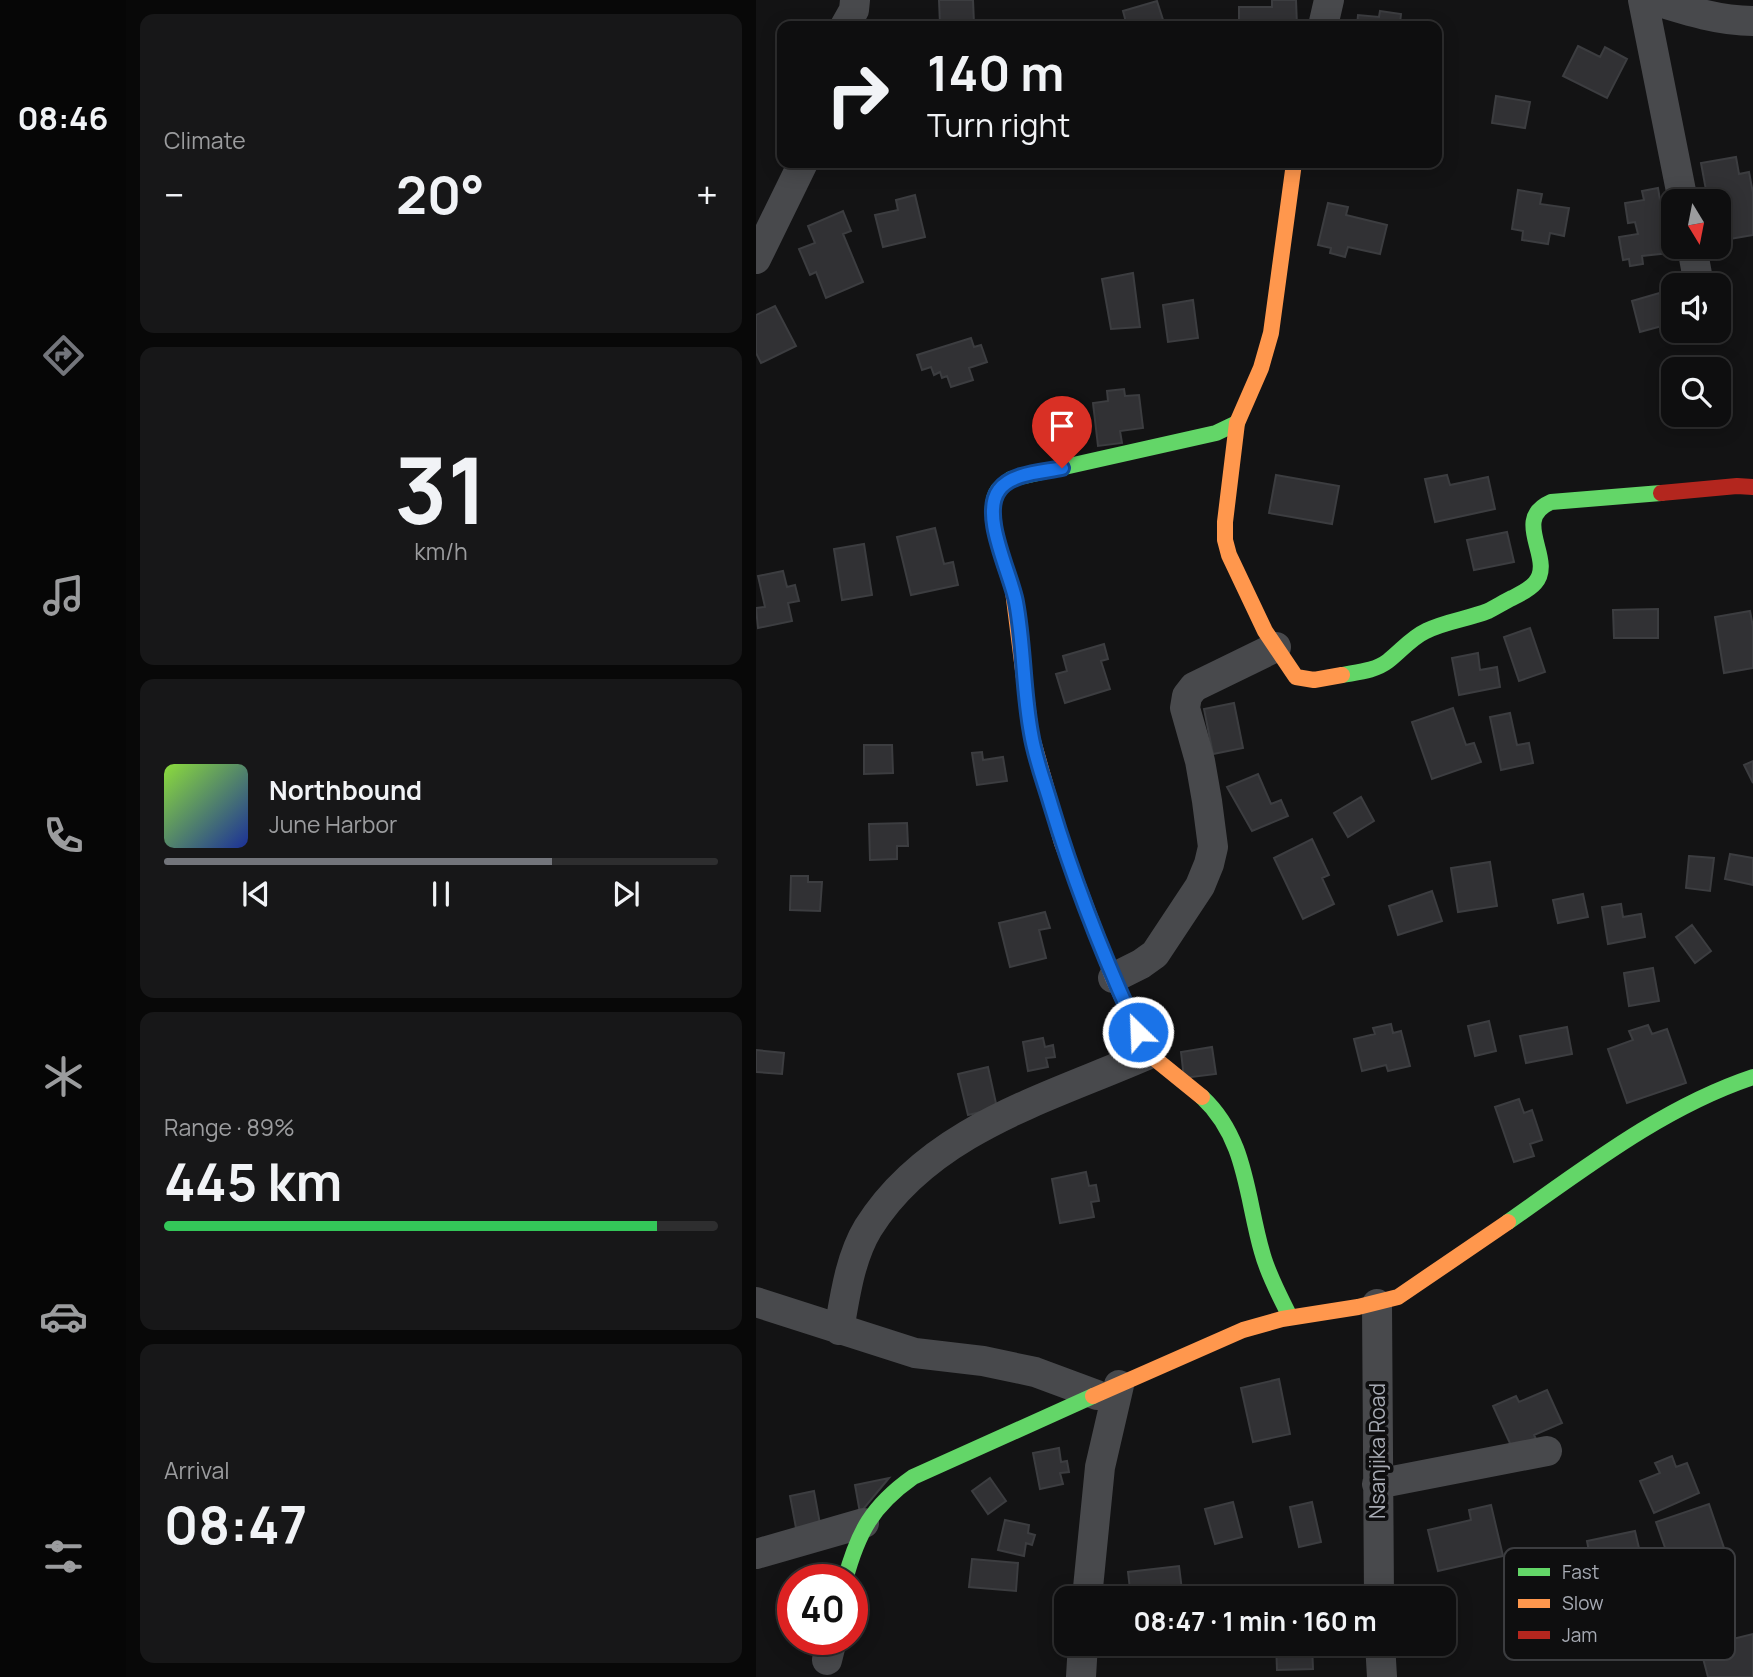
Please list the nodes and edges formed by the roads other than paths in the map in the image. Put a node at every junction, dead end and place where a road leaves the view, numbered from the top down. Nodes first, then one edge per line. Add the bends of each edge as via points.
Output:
1 (855, 0) edge
2 (1329, 0) edge
3 (1643, 0) edge
4 (1653, 0) edge
5 (848, 21) edge
6 (1324, 21) edge
7 (1753, 21) edge
8 (801, 168) edge
9 (1293, 168) edge
10 (1681, 189) edge
11 (756, 259) edge
12 (1237, 423) junction
13 (1753, 487) edge
14 (1276, 647) junction
15 (1113, 978) junction
16 (1149, 1054) junction
17 (1753, 1077) edge
18 (756, 1303) edge
19 (1377, 1304) junction
20 (1290, 1317) junction
21 (839, 1330) junction
22 (1108, 1390) junction
23 (1547, 1451) dead end
24 (1377, 1484) junction
25 (864, 1523) junction
26 (756, 1554) edge
27 (850, 1564) edge
28 (1088, 1586) edge
29 (1379, 1586) edge
30 (1082, 1656) edge
31 (1380, 1656) edge
32 (1081, 1677) edge
33 (1381, 1677) edge

1 - 5 street
2 - 6 street
3 - 10 street
4 - 7 street via 1695,13
8 - 11 street
9 - 12 street via 1271,333
12 - 14 street via 1225,540
12 - 15 street via 1216,433 1011,480 998,490 992,507 1016,601 1037,761 1062,843
13 - 14 street via 1541,506 1533,521 1541,572 1529,589 1488,611 1429,629 1371,670 1303,680 1296,677
14 - 15 street via 1194,687 1187,696 1185,708 1208,801 1213,847 1209,864 1200,886 1155,954
15 - 16 street
16 - 20 street via 1224,1122 1234,1141 1268,1272
16 - 21 street via 992,1120 922,1167 893,1194 867,1230 848,1279
17 - 19 street via 1723,1087 1634,1135 1420,1283
18 - 21 street
19 - 20 street
19 - 24 street, Nsanjika Road
20 - 22 street via 1227,1335
21 - 22 street via 915,1353 983,1361
22 - 25 street via 913,1477 895,1489
22 - 28 street
23 - 24 street
24 - 29 street, Nsanjika Road
25 - 26 street
25 - 27 street
30 - 32 street
31 - 33 street

